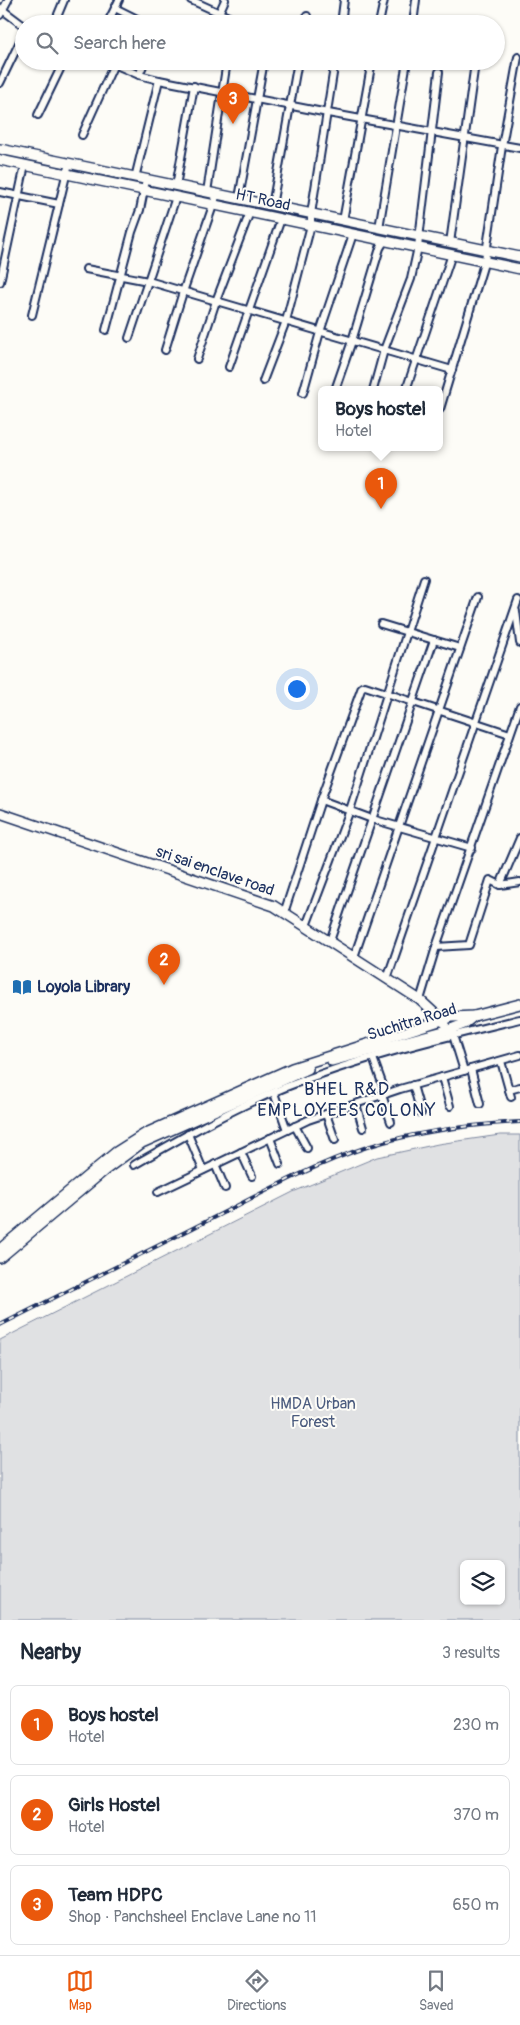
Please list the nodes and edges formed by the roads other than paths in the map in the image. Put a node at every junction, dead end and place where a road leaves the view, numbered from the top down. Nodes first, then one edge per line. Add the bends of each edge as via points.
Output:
1 (8, 0) edge
2 (64, 0) edge
3 (119, 0) edge
4 (191, 0) edge
5 (225, 0) edge
6 (344, 0) edge
7 (384, 0) edge
8 (416, 0) edge
9 (115, 8) junction
10 (1, 11) edge
11 (219, 12) junction
12 (58, 15) edge
13 (112, 15) edge
14 (129, 15) edge
15 (225, 15) edge
16 (342, 15) edge
17 (381, 15) edge
18 (414, 15) edge
19 (15, 20) edge
20 (15, 52) edge
21 (518, 57) dead end
22 (60, 70) edge
23 (107, 70) edge
24 (127, 70) edge
25 (142, 70) edge
26 (226, 70) edge
27 (262, 70) edge
28 (296, 70) edge
29 (334, 70) edge
30 (370, 70) edge
31 (406, 70) edge
32 (474, 70) edge
33 (439, 72) dead end
34 (139, 75) junction
35 (159, 80) junction
36 (0, 83) edge
37 (194, 86) junction
38 (223, 93) junction
39 (257, 99) junction
40 (290, 106) junction
41 (328, 114) junction
42 (38, 116) dead end
43 (361, 119) junction
44 (397, 125) junction
45 (433, 131) junction
46 (82, 135) dead end
47 (464, 139) junction
48 (502, 146) junction
49 (520, 148) edge
50 (0, 149) edge
51 (0, 160) edge
52 (69, 163) junction
53 (25, 165) junction
54 (66, 173) junction
55 (135, 178) junction
56 (146, 180) junction
57 (176, 186) junction
58 (144, 190) junction
59 (0, 192) edge
60 (207, 192) junction
61 (217, 194) junction
62 (18, 196) junction
63 (176, 197) junction
64 (238, 198) junction
65 (59, 204) junction
66 (214, 204) junction
67 (272, 206) junction
68 (250, 212) junction
69 (311, 214) junction
70 (281, 219) junction
71 (343, 220) junction
72 (311, 225) junction
73 (379, 228) junction
74 (353, 234) junction
75 (418, 237) junction
76 (385, 240) junction
77 (450, 243) junction
78 (418, 247) junction
79 (488, 250) junction
80 (452, 254) junction
81 (520, 257) edge
82 (485, 260) junction
83 (520, 268) edge
84 (86, 269) dead end
85 (120, 275) junction
86 (0, 282) edge
87 (148, 282) junction
88 (183, 292) junction
89 (216, 301) junction
90 (250, 311) junction
91 (32, 315) dead end
92 (286, 321) junction
93 (106, 330) dead end
94 (320, 332) junction
95 (129, 338) dead end
96 (352, 341) junction
97 (165, 350) dead end
98 (384, 350) junction
99 (198, 359) dead end
100 (416, 360) junction
101 (229, 367) dead end
102 (452, 370) junction
103 (263, 381) dead end
104 (337, 386) edge
105 (374, 386) edge
106 (407, 386) edge
107 (303, 393) dead end
108 (443, 399) edge
109 (424, 579) dead end
110 (478, 597) dead end
111 (518, 600) dead end
112 (516, 610) junction
113 (380, 624) dead end
114 (408, 633) junction
115 (434, 640) junction
116 (520, 643) edge
117 (460, 648) junction
118 (388, 694) junction
119 (413, 703) junction
120 (520, 706) edge
121 (440, 710) junction
122 (474, 722) junction
123 (510, 734) junction
124 (321, 800) junction
125 (350, 810) junction
126 (0, 813) edge
127 (372, 819) junction
128 (399, 825) junction
129 (436, 838) junction
130 (520, 838) edge
131 (472, 848) junction
132 (520, 882) edge
133 (500, 885) junction
134 (284, 913) junction
135 (306, 926) junction
136 (330, 942) junction
137 (436, 947) junction
138 (354, 957) junction
139 (387, 979) junction
140 (420, 1000) junction
141 (520, 1004) edge
142 (474, 1016) junction
143 (520, 1019) edge
144 (442, 1020) junction
145 (452, 1032) junction
146 (520, 1055) edge
147 (373, 1058) junction
148 (500, 1061) junction
149 (471, 1069) junction
150 (464, 1071) junction
151 (442, 1077) junction
152 (413, 1085) junction
153 (520, 1087) edge
154 (274, 1093) junction
155 (384, 1094) junction
156 (356, 1104) junction
157 (480, 1104) dead end
158 (450, 1106) dead end
159 (421, 1113) dead end
160 (326, 1114) junction
161 (391, 1122) dead end
162 (295, 1126) junction
163 (363, 1128) dead end
164 (287, 1130) junction
165 (188, 1134) junction
166 (270, 1138) junction
167 (335, 1140) dead end
168 (307, 1148) dead end
169 (241, 1152) junction
170 (215, 1164) junction
171 (280, 1164) dead end
172 (134, 1165) dead end
173 (102, 1169) junction
174 (203, 1170) junction
175 (252, 1176) dead end
176 (225, 1188) dead end
177 (158, 1192) dead end
178 (0, 1249) edge
179 (0, 1258) edge

1 - 10 street
2 - 12 street
3 - 9 street
4 - 11 street
5 - 11 street
6 - 16 street
7 - 17 street
8 - 18 street
9 - 13 street
9 - 14 street
10 - 19 street
11 - 15 street
20 - 36 street
21 - 48 street
22 - 42 street
23 - 46 street
24 - 34 street
25 - 34 street
26 - 38 street
27 - 39 street
28 - 40 street
29 - 41 street
30 - 43 street
31 - 44 street
32 - 47 street
33 - 45 street
34 - 35 street
35 - 37 street
35 - 55 street
37 - 38 street
37 - 57 street
38 - 39 street
38 - 60 street
39 - 40 street
39 - 64 street
40 - 41 street
40 - 67 street
41 - 43 street
41 - 69 street
43 - 44 street
43 - 71 street
44 - 45 street
44 - 73 street
45 - 47 street
45 - 75 street
47 - 48 street
47 - 77 street
48 - 49 street
48 - 79 street
50 - 52 street, HT Road
51 - 53 street, HT Road
52 - 54 street
52 - 55 street, HT Road
53 - 54 street, HT Road
53 - 62 street
54 - 58 street, HT Road
54 - 65 street
55 - 56 street, HT Road
56 - 57 street, HT Road
56 - 58 street
57 - 60 street, HT Road
58 - 63 street, HT Road
58 - 85 street
59 - 62 street
60 - 61 street, HT Road
61 - 64 street, HT Road
61 - 66 street
62 - 65 street
62 - 86 street
63 - 66 street, HT Road
63 - 87 street
64 - 67 street, HT Road
65 - 91 street
66 - 68 street, HT Road
66 - 88 street
67 - 69 street, HT Road
68 - 70 street, HT Road
68 - 89 street
69 - 71 street, HT Road
69 - 72 street
70 - 72 street, HT Road
70 - 90 street
71 - 73 street, HT Road
72 - 74 street, HT Road
72 - 92 street
73 - 75 street, HT Road
74 - 76 street, HT Road
74 - 94 street
75 - 77 street, HT Road
75 - 78 street
76 - 78 street, HT Road
76 - 96 street
77 - 79 street, HT Road
78 - 80 street, HT Road
78 - 98 street via 411,279
79 - 81 street, HT Road
79 - 82 street
80 - 82 street, HT Road
80 - 100 street
82 - 83 street, HT Road
82 - 102 street
84 - 85 street
85 - 87 street
85 - 93 street
87 - 88 street
87 - 95 street
88 - 89 street
88 - 97 street
89 - 90 street
89 - 99 street
90 - 92 street
90 - 101 street
92 - 94 street
92 - 103 street
94 - 96 street
94 - 107 street
96 - 98 street
96 - 104 street
98 - 100 street
98 - 105 street
100 - 102 street
100 - 106 street
102 - 108 street
109 - 114 street
110 - 117 street
111 - 112 street
112 - 116 street
112 - 122 street
113 - 114 street
114 - 115 street
114 - 118 street
115 - 117 street
115 - 119 street
117 - 121 street
118 - 119 street
118 - 124 street via 362,687
118 - 125 street
119 - 121 street
119 - 127 street
120 - 123 street
121 - 122 street
121 - 128 street
122 - 123 street
122 - 129 street
123 - 131 street
124 - 125 street
124 - 134 street
125 - 127 street
125 - 135 street
126 - 134 street, sri sai enclave road via 274,906
127 - 128 street
127 - 136 street
128 - 129 street
128 - 138 street
129 - 131 street
129 - 139 street
130 - 133 street
131 - 137 street
132 - 133 street
133 - 137 street via 490,880 469,945
134 - 135 street, sri sai enclave road
135 - 136 street, sri sai enclave road
136 - 138 street, sri sai enclave road
137 - 140 street
138 - 139 street, sri sai enclave road
139 - 140 street, sri sai enclave road
140 - 144 street, sri sai enclave road
141 - 142 street
142 - 144 street, Suchitra Road via 460,1015
142 - 145 street, Suchitra Road
143 - 145 street
144 - 145 street, sri sai enclave road
144 - 173 street, Suchitra Road via 292,1068 146,1132 116,1152
145 - 147 street
145 - 150 street
145 - 173 street, Suchitra Road via 330,1061 298,1072 159,1134
146 - 148 street
147 - 154 street
147 - 155 street
148 - 149 street
148 - 153 street via 510,1093
149 - 150 street
149 - 157 street
150 - 151 street
151 - 152 street
151 - 158 street
152 - 155 street
152 - 159 street
154 - 164 street
154 - 165 street
155 - 156 street
155 - 161 street
156 - 160 street
156 - 163 street
160 - 162 street
160 - 167 street
162 - 164 street
162 - 168 street
164 - 166 street
165 - 172 street
165 - 174 street
166 - 169 street
166 - 171 street
169 - 170 street
169 - 175 street
170 - 174 street
170 - 176 street
173 - 178 street, Suchitra Road
173 - 179 street, Suchitra Road
174 - 177 street

